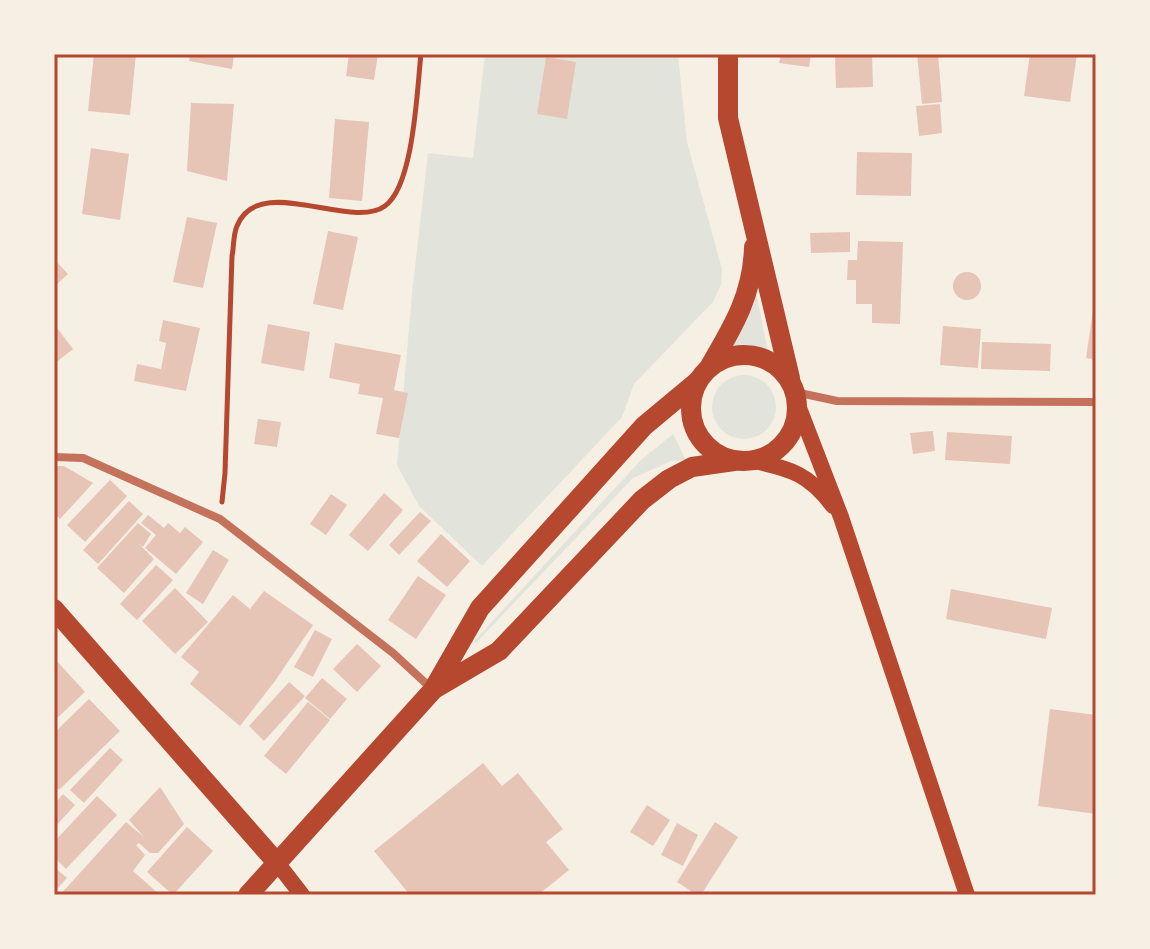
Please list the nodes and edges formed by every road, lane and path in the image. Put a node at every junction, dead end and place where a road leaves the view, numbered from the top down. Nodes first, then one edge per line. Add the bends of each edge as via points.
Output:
1 (421, 54) edge
2 (728, 54) edge
3 (754, 220) junction
4 (703, 375) junction
5 (794, 392) junction
6 (1096, 402) edge
7 (54, 457) edge
8 (744, 461) junction
9 (841, 517) junction
10 (220, 519) junction
11 (54, 609) edge
12 (433, 690) junction
13 (278, 864) junction
14 (248, 895) edge
15 (302, 895) edge
16 (967, 895) edge

1 - 10 path via 411,145 386,206 370,213 269,203 246,213 237,226
2 - 3 main road via 728,118
3 - 4 main road via 754,259 740,315
3 - 5 main road
4 - 5 main road via 729,357 753,355 775,364
4 - 8 main road via 693,395 693,424 708,448
4 - 12 main road via 644,426 480,608
5 - 6 street via 852,402
5 - 8 main road via 797,416 787,440 767,457
5 - 9 main road
7 - 10 street via 83,458
8 - 9 main road via 804,475
8 - 12 main road via 692,467 651,493 499,651
9 - 16 main road
10 - 12 street
11 - 13 main road
12 - 13 main road
13 - 14 main road
13 - 15 main road

